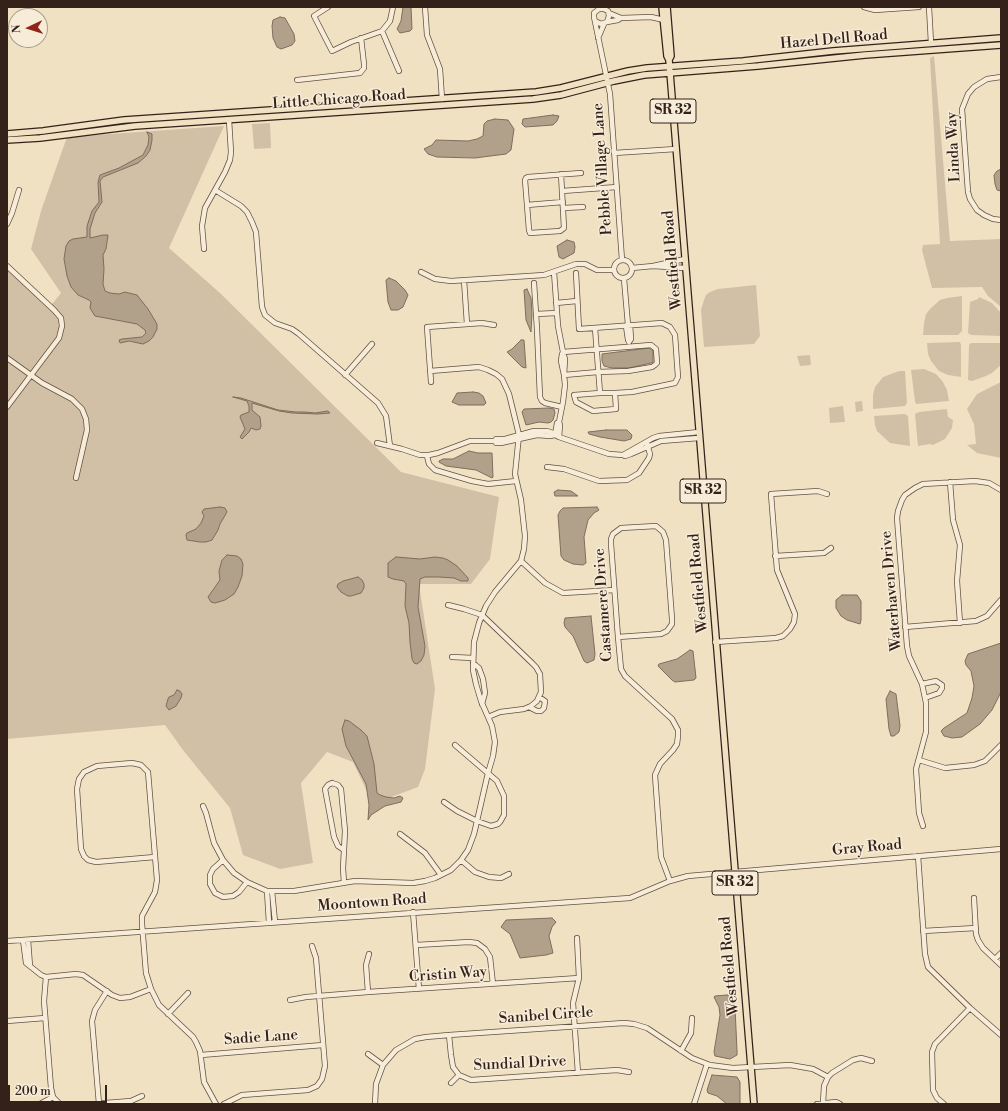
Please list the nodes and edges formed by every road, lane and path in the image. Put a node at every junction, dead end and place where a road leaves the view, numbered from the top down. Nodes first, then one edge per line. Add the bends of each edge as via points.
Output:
1 (328, 7) edge
2 (393, 7) edge
3 (425, 7) edge
4 (864, 7) edge
5 (919, 7) edge
6 (929, 7) edge
7 (600, 8) edge
8 (664, 8) edge
9 (608, 11) edge
10 (651, 17) junction
11 (621, 18) junction
12 (664, 20) junction
13 (595, 21) junction
14 (605, 23) junction
15 (382, 31) junction
16 (361, 38) junction
17 (598, 38) junction
18 (1001, 38) edge
19 (931, 43) junction
20 (1001, 45) edge
21 (782, 57) junction
22 (669, 63) junction
23 (783, 63) junction
24 (399, 71) dead end
25 (670, 73) junction
26 (606, 76) junction
27 (1001, 77) edge
28 (297, 80) dead end
29 (608, 83) junction
30 (442, 99) junction
31 (229, 120) junction
32 (7, 134) edge
33 (7, 140) edge
34 (676, 149) junction
35 (614, 153) junction
36 (580, 173) dead end
37 (561, 174) junction
38 (617, 187) junction
39 (19, 190) dead end
40 (215, 190) junction
41 (562, 191) junction
42 (562, 202) junction
43 (527, 205) junction
44 (583, 207) dead end
45 (563, 208) junction
46 (1001, 220) edge
47 (7, 224) edge
48 (204, 248) dead end
49 (685, 259) junction
50 (622, 260) junction
51 (7, 266) edge
52 (653, 266) junction
53 (632, 268) junction
54 (685, 268) junction
55 (613, 270) junction
56 (421, 272) dead end
57 (554, 272) junction
58 (576, 272) dead end
59 (624, 279) junction
60 (464, 280) junction
61 (534, 283) dead end
62 (577, 301) junction
63 (556, 303) junction
64 (557, 313) junction
65 (536, 314) junction
66 (467, 324) junction
67 (494, 325) dead end
68 (628, 325) junction
69 (595, 328) junction
70 (372, 344) dead end
71 (630, 344) junction
72 (597, 350) junction
73 (563, 352) junction
74 (7, 358) edge
75 (430, 371) junction
76 (598, 372) junction
77 (345, 374) junction
78 (31, 375) junction
79 (564, 375) junction
80 (431, 382) dead end
81 (600, 393) junction
82 (615, 393) junction
83 (7, 407) edge
84 (562, 407) junction
85 (699, 435) junction
86 (557, 436) junction
87 (519, 437) junction
88 (645, 442) junction
89 (377, 443) dead end
90 (390, 446) junction
91 (648, 447) junction
92 (623, 455) junction
93 (427, 456) junction
94 (547, 467) dead end
95 (76, 478) dead end
96 (516, 481) junction
97 (950, 482) junction
98 (1001, 490) edge
99 (827, 494) dead end
100 (831, 548) dead end
101 (776, 556) junction
102 (520, 561) junction
103 (614, 590) junction
104 (1001, 600) edge
105 (448, 605) dead end
106 (482, 615) junction
107 (960, 623) junction
108 (905, 627) junction
109 (618, 638) junction
110 (716, 642) junction
111 (452, 657) dead end
112 (473, 660) junction
113 (922, 684) junction
114 (539, 697) junction
115 (925, 698) junction
116 (482, 704) junction
117 (529, 707) junction
118 (488, 717) junction
119 (455, 745) dead end
120 (1001, 745) edge
121 (919, 760) junction
122 (488, 773) junction
123 (444, 802) dead end
124 (203, 806) dead end
125 (477, 821) junction
126 (923, 826) dead end
127 (400, 834) dead end
128 (1001, 849) edge
129 (344, 850) junction
130 (918, 856) junction
131 (155, 857) junction
132 (223, 860) junction
133 (461, 860) junction
134 (734, 873) junction
135 (509, 874) dead end
136 (441, 875) junction
137 (670, 881) junction
138 (247, 882) junction
139 (344, 883) junction
140 (267, 891) junction
141 (272, 891) junction
142 (974, 898) dead end
143 (413, 912) junction
144 (275, 922) junction
145 (269, 923) junction
146 (976, 928) junction
147 (923, 931) junction
148 (142, 932) junction
149 (577, 938) dead end
150 (26, 940) junction
151 (7, 942) edge
152 (416, 945) junction
153 (312, 946) dead end
154 (1001, 953) edge
155 (369, 954) dead end
156 (995, 959) junction
157 (1001, 965) edge
158 (46, 977) junction
159 (579, 978) junction
160 (493, 984) junction
161 (151, 989) junction
162 (419, 989) junction
163 (107, 991) junction
164 (368, 992) junction
165 (188, 993) dead end
166 (319, 996) junction
167 (290, 1000) dead end
168 (970, 1008) junction
169 (168, 1014) junction
170 (45, 1018) junction
171 (692, 1018) dead end
172 (7, 1021) edge
173 (575, 1026) junction
174 (450, 1035) junction
175 (1001, 1035) edge
176 (323, 1045) junction
177 (681, 1051) junction
178 (201, 1054) junction
179 (368, 1054) dead end
180 (872, 1062) dead end
181 (706, 1064) junction
182 (383, 1065) junction
183 (751, 1066) junction
184 (629, 1072) dead end
185 (578, 1073) junction
186 (459, 1075) junction
187 (828, 1077) junction
188 (451, 1083) dead end
189 (142, 1096) dead end
190 (53, 1097) junction
191 (824, 1103) edge
192 (40, 1104) edge
193 (60, 1104) edge
194 (92, 1104) edge
195 (99, 1104) edge
196 (216, 1104) edge
197 (224, 1104) edge
198 (375, 1104) edge
199 (694, 1104) edge
200 (754, 1104) edge
201 (817, 1104) edge
202 (840, 1104) edge
203 (944, 1104) edge

1 - 16 street via 314,16 332,51
2 - 15 street via 390,21
3 - 30 street via 427,35 440,69
4 - 5 street via 874,10
6 - 19 street
7 - 9 street
7 - 13 street via 594,15
8 - 10 street
8 - 12 main road, Westfield Road / SR 32
8 - 22 main road, Westfield Road / SR 32 via 671,56
9 - 11 street
9 - 14 street via 609,18
10 - 11 street
10 - 12 street
11 - 14 street
12 - 22 main road, Westfield Road / SR 32 via 666,56
13 - 14 street via 599,24
13 - 17 street, Pebble Village Lane
14 - 17 street
15 - 16 street
15 - 24 street
16 - 28 street via 364,64 362,71 357,74
17 - 26 street, Pebble Village Lane
18 - 19 main road, Hazel Dell Road
19 - 21 main road, Hazel Dell Road
20 - 23 main road, Hazel Dell Road
21 - 22 main road, Hazel Dell Road
21 - 23 main road
22 - 25 main road, Westfield Road / SR 32
22 - 26 main road, Little Chicago Road
23 - 25 main road, Hazel Dell Road
25 - 29 main road, Little Chicago Road
25 - 34 main road, Westfield Road / SR 32
26 - 29 street, Pebble Village Lane
26 - 30 main road, Little Chicago Road via 540,92
27 - 46 street, Linda Way via 987,79 974,86 962,109 970,199 984,215
29 - 31 main road, Little Chicago Road via 533,99
29 - 35 street, Pebble Village Lane
30 - 32 main road, Little Chicago Road via 124,120
31 - 33 main road, Little Chicago Road
31 - 40 street via 230,160
34 - 35 street
34 - 49 main road, Westfield Road / SR 32
35 - 38 street, Pebble Village Lane
36 - 37 street
37 - 41 street
37 - 43 street via 526,178
38 - 41 street
38 - 50 street, Pebble Village Lane
39 - 47 street
40 - 48 street via 203,214
40 - 77 street via 241,206 252,222 256,232 262,307 265,315 275,323 296,331
41 - 42 street
42 - 43 street
42 - 45 street
43 - 45 street via 532,233 563,230
44 - 45 street
49 - 52 street
49 - 54 main road, Westfield Road / SR 32
50 - 53 street via 628,261
50 - 55 street via 615,264
51 - 78 street via 54,310 62,322 60,338
52 - 53 street
52 - 54 street
53 - 59 street via 630,275
54 - 85 main road, Westfield Road / SR 32
55 - 57 street via 597,270 582,264
55 - 59 street via 617,276
56 - 60 street via 440,280
57 - 60 street via 544,275
57 - 63 street
58 - 62 street
59 - 68 street
60 - 66 street
61 - 65 street
62 - 63 street
62 - 69 street via 579,329
63 - 64 street
64 - 65 street
64 - 73 street
65 - 84 street via 540,397 545,403
66 - 67 street
66 - 75 street via 427,327
68 - 69 street
68 - 71 street
68 - 82 street via 659,323 670,326 675,338 678,377 672,384
69 - 72 street
70 - 77 street
71 - 72 street
71 - 76 street via 654,346 656,366 628,371
72 - 73 street
72 - 76 street
73 - 79 street
74 - 78 street
75 - 80 street
75 - 87 street via 479,367 496,374 502,379 509,394
76 - 79 street
76 - 81 street
77 - 90 street via 384,411 388,421
78 - 83 street
78 - 95 street via 75,401 82,409 87,430
79 - 84 street
81 - 82 street
81 - 82 street via 574,395 575,401 593,411 616,409
84 - 86 street via 557,423
85 - 88 street via 659,436
85 - 91 street via 661,441
85 - 110 main road, Westfield Road / SR 32
86 - 87 street
86 - 92 street via 609,454
87 - 93 street via 501,443 470,441
87 - 96 street
88 - 91 street
88 - 92 street
89 - 90 street
90 - 93 street
91 - 92 street
91 - 94 street via 650,454 645,465 636,476 627,480 599,481 564,469
93 - 96 street via 429,464 435,470 472,481 488,484
96 - 102 street via 525,536
97 - 98 street via 983,481
97 - 107 street via 953,520 960,545 957,581
97 - 108 street, Waterhaven Drive via 923,484 905,495 899,507 897,518
99 - 101 street via 818,491 771,494
100 - 101 street via 824,553
101 - 110 street via 778,573 795,614 790,629 778,638
102 - 103 street via 545,583 563,593
102 - 106 street via 495,592
103 - 109 street, Castamere Drive
103 - 109 street, Castamere Drive via 611,541 613,534 621,528 628,527 654,526 661,529 666,540 672,619 670,628 656,635
104 - 107 street via 982,619
105 - 106 street
106 - 112 street via 475,635
106 - 114 street via 536,667 540,679
107 - 108 street
108 - 113 street, Waterhaven Drive via 908,653
109 - 137 street, Castamere Drive via 623,673 672,720 678,730 677,744 660,764 655,776 661,857
110 - 134 main road, Westfield Road / SR 32
111 - 112 street
112 - 116 street
112 - 116 street via 483,679 485,694
113 - 115 street, Waterhaven Drive
113 - 115 street via 936,680 942,685 939,693
114 - 117 street
114 - 117 street via 545,701 541,711
115 - 121 street, Waterhaven Drive via 926,726
116 - 118 street
117 - 118 street via 500,712
118 - 122 street via 494,731 495,742
119 - 122 street
120 - 121 street via 985,761 974,766 945,768
121 - 126 street, Waterhaven Drive via 916,779 919,816
122 - 125 street
122 - 125 street via 501,788 504,815 500,822 494,825
123 - 125 street
124 - 132 street via 214,843
125 - 133 street via 471,844
127 - 136 street via 425,853
128 - 130 street, Gray Road
129 - 129 street via 346,831 341,789 332,783 325,789 334,837 338,846
129 - 139 street
130 - 134 street, Gray Road
130 - 147 street
131 - 131 street via 148,772 144,767 132,763 97,766 86,770 80,776 77,789 81,849 86,858 96,862
131 - 148 street via 157,884 142,916
132 - 138 street via 234,873
132 - 138 street via 210,875 210,884 215,892 223,897 233,896
133 - 135 street via 475,872 489,877 501,878
133 - 136 street
134 - 137 street, Moontown Road via 688,876
134 - 183 main road, Westfield Road / SR 32
136 - 139 street via 413,883
137 - 143 street, Moontown Road via 630,898
138 - 140 street
139 - 141 street via 294,891
140 - 141 street
140 - 145 street
141 - 144 street
142 - 146 street
143 - 144 street, Moontown Road
143 - 152 street
144 - 145 street, Moontown Road
145 - 148 street, Moontown Road
146 - 147 street
146 - 156 street via 979,943
147 - 168 street via 928,967
148 - 150 street, Moontown Road
148 - 161 street via 145,967
149 - 159 street
150 - 151 street, Moontown Road
150 - 158 street via 30,966
152 - 160 street via 477,943 486,949 490,957
152 - 162 street
153 - 166 street via 316,955
154 - 156 street
155 - 164 street via 366,965
156 - 157 street
158 - 163 street via 83,975
158 - 170 street
159 - 160 street, Cristin Way
159 - 173 street via 574,998
160 - 162 street, Cristin Way
161 - 163 street via 124,998
161 - 169 street via 159,1005
162 - 164 street, Cristin Way
163 - 195 street via 95,1010 92,1021
164 - 166 street, Cristin Way
165 - 169 street
166 - 167 street, Cristin Way
166 - 176 street
168 - 175 street
168 - 203 street via 935,1044 932,1052 934,1090 937,1098
169 - 178 street via 193,1037
170 - 172 street
170 - 190 street
171 - 177 street via 691,1033
173 - 174 street, Sanibel Circle
173 - 177 street, Sanibel Circle via 634,1024 647,1028
173 - 185 street
174 - 182 street, Sanibel Circle via 410,1041 396,1050
174 - 186 street, Sundial Drive via 451,1062
176 - 178 street, Sadie Lane
176 - 197 street via 325,1070 322,1079 314,1087 242,1096
177 - 181 street, Sanibel Circle
178 - 196 street via 204,1082
179 - 182 street
180 - 187 street via 861,1058 853,1060
181 - 183 street, Sanibel Circle via 725,1068
181 - 199 street
182 - 198 street, Sanibel Circle via 376,1084
183 - 187 street, Sanibel Circle via 790,1065 813,1069
183 - 200 main road, Westfield Road / SR 32
184 - 185 street, Sundial Drive via 617,1070
185 - 186 street, Sundial Drive via 475,1080
186 - 188 street
187 - 191 street via 824,1086
189 - 195 street via 131,1101
190 - 192 street
190 - 193 street
191 - 201 street
191 - 202 street
194 - 195 street

